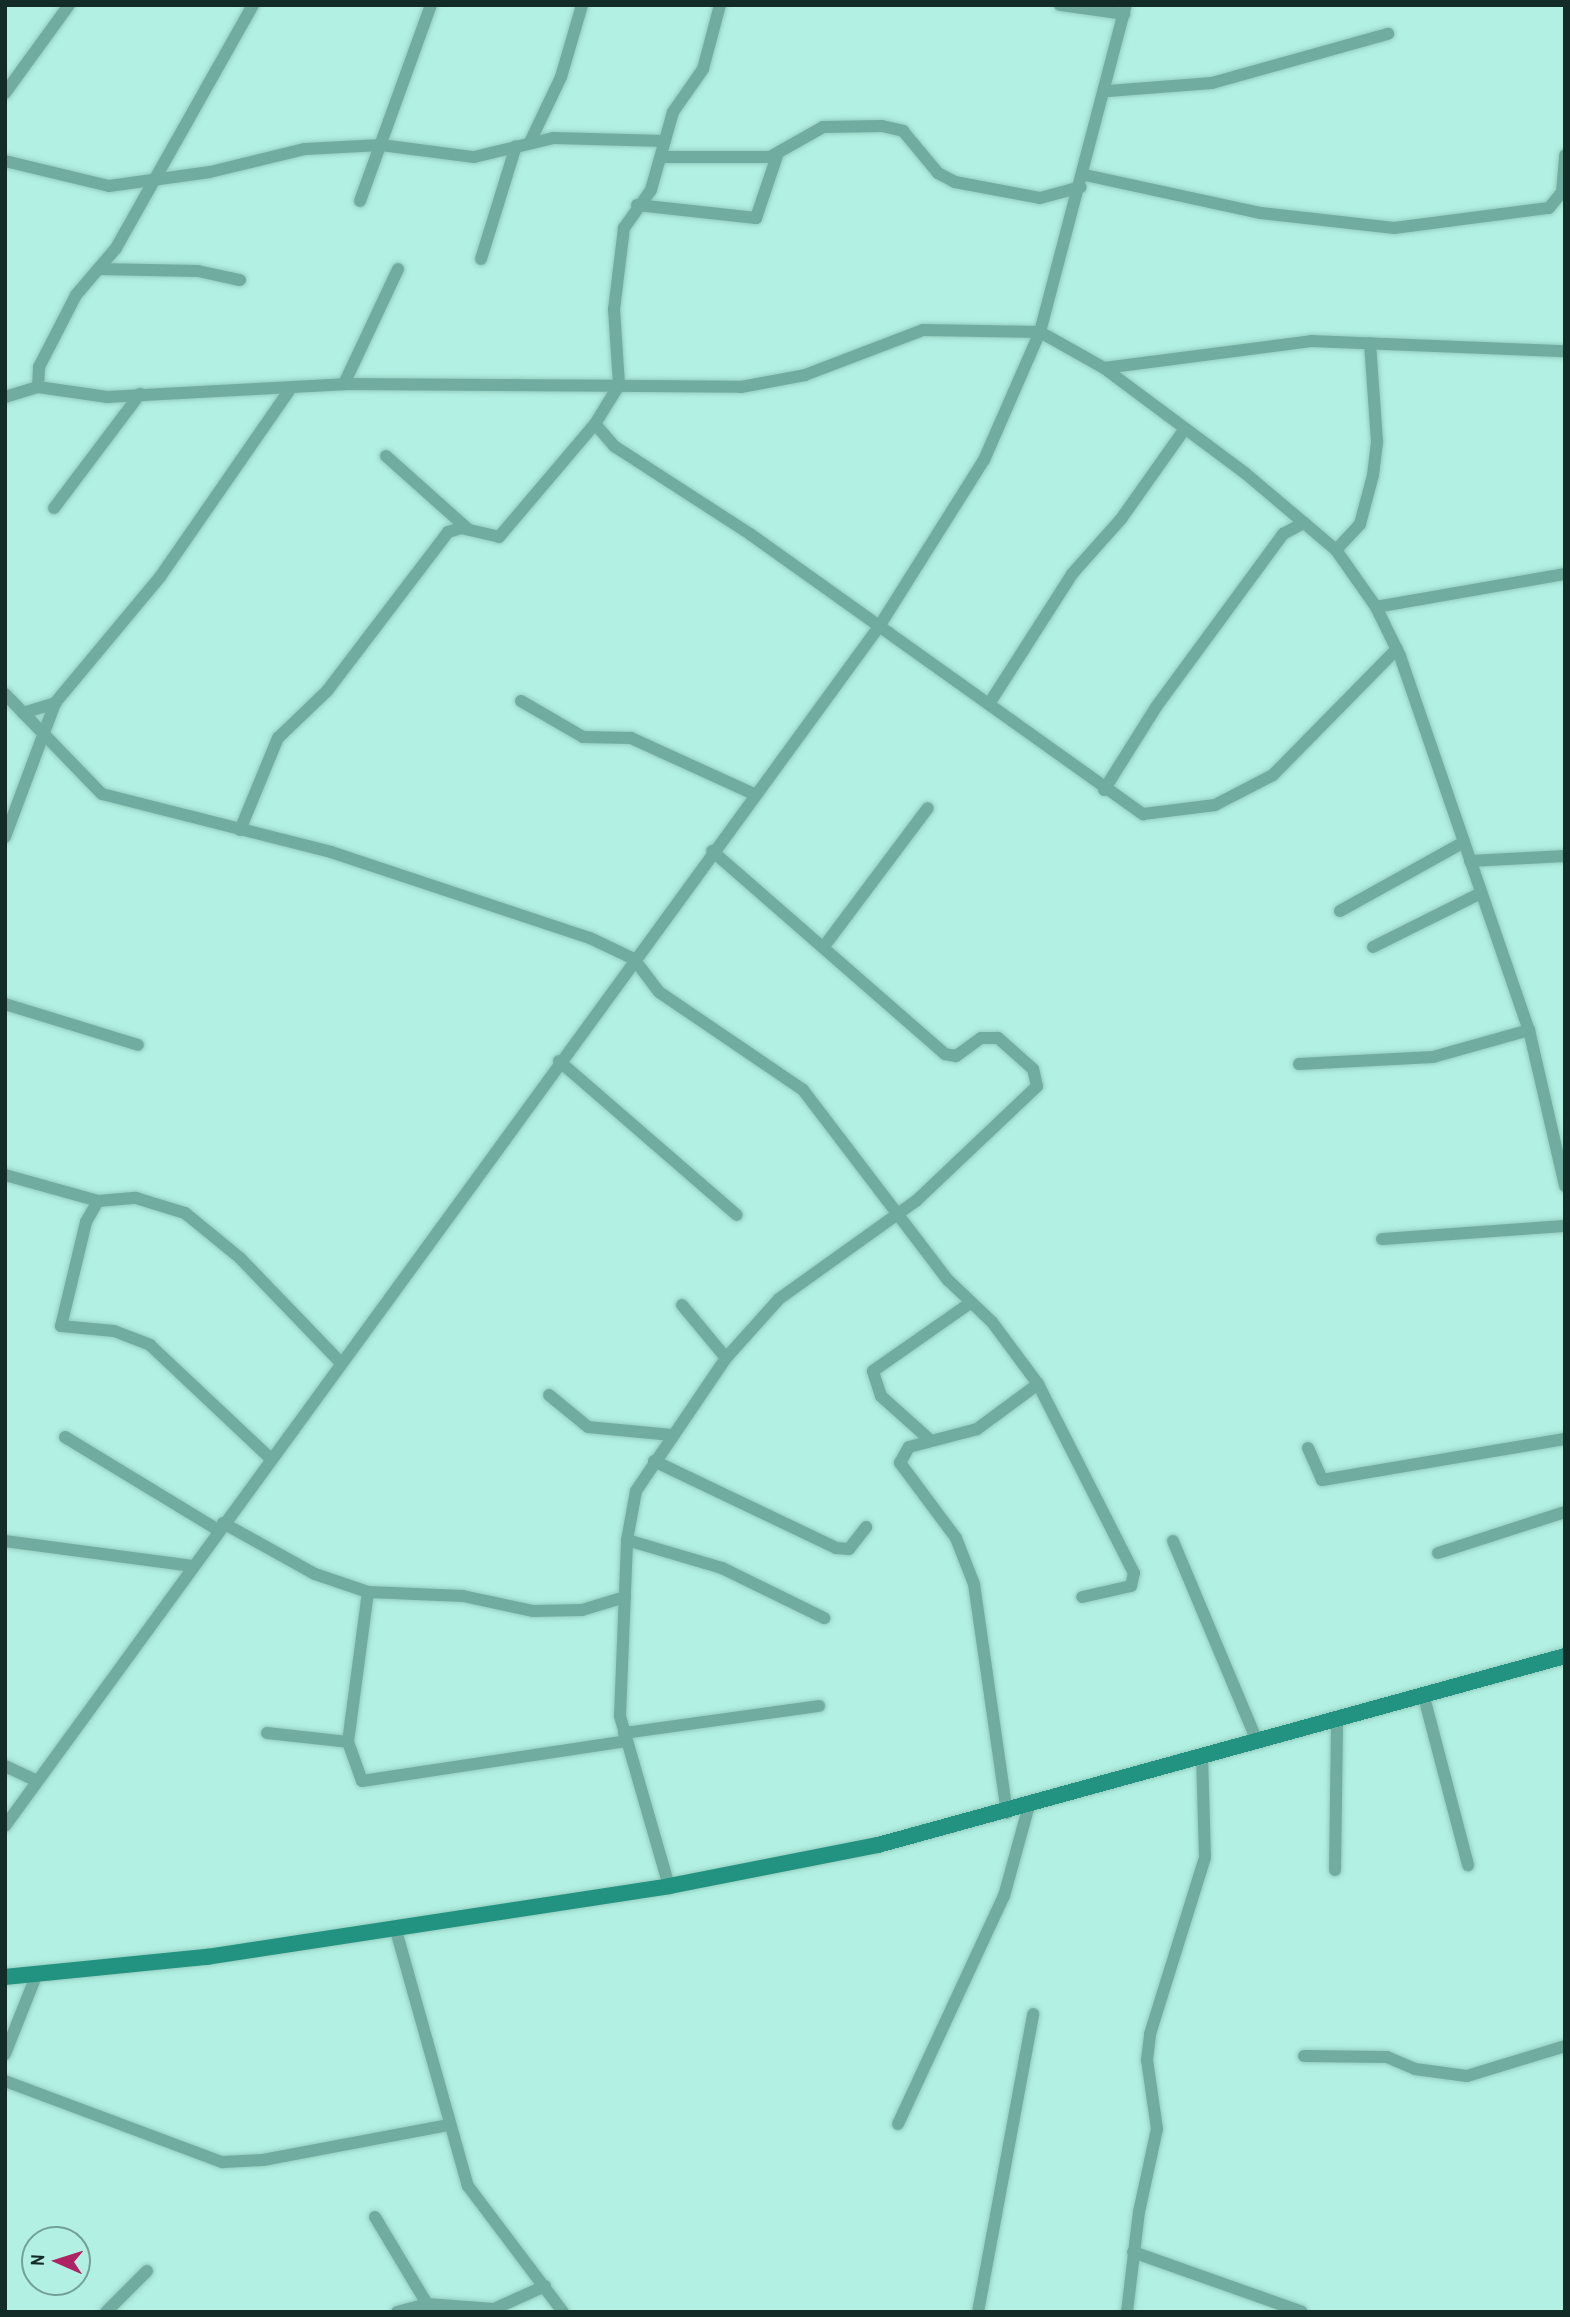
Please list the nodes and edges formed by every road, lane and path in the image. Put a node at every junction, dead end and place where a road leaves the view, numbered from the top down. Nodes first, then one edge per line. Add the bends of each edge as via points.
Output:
1 (69, 5) edge
2 (253, 5) edge
3 (431, 5) edge
4 (582, 5) edge
5 (720, 5) edge
6 (1060, 5) edge
7 (1125, 10) edge
8 (1388, 34) dead end
9 (1108, 91) junction
10 (5, 93) edge
11 (665, 141) junction
12 (530, 142) junction
13 (381, 145) junction
14 (516, 146) junction
15 (1565, 155) edge
16 (777, 156) junction
17 (661, 157) junction
18 (5, 161) edge
19 (1083, 181) junction
20 (149, 183) junction
21 (360, 201) dead end
22 (637, 205) junction
23 (481, 259) dead end
24 (98, 269) junction
25 (398, 269) dead end
26 (240, 280) dead end
27 (1040, 332) junction
28 (1370, 343) junction
29 (1565, 351) edge
30 (1104, 368) junction
31 (344, 384) junction
32 (619, 385) junction
33 (38, 387) junction
34 (289, 391) junction
35 (140, 394) junction
36 (5, 397) edge
37 (595, 424) junction
38 (1184, 430) junction
39 (386, 456) dead end
40 (1285, 507) junction
41 (54, 508) dead end
42 (1304, 523) junction
43 (468, 528) junction
44 (1283, 534) junction
45 (1336, 550) junction
46 (1565, 573) edge
47 (1376, 607) junction
48 (880, 625) junction
49 (1396, 649) junction
50 (5, 694) edge
51 (521, 701) dead end
52 (55, 703) junction
53 (989, 704) junction
54 (23, 712) junction
55 (44, 736) junction
56 (1104, 790) junction
57 (754, 794) junction
58 (928, 808) dead end
59 (240, 830) junction
60 (5, 838) edge
61 (1464, 842) junction
62 (712, 851) junction
63 (1565, 856) edge
64 (1470, 861) junction
65 (1481, 893) junction
66 (1340, 911) dead end
67 (825, 945) junction
68 (1373, 947) dead end
69 (634, 958) junction
70 (5, 1004) edge
71 (1529, 1030) junction
72 (138, 1045) dead end
73 (559, 1061) junction
74 (1299, 1065) dead end
75 (5, 1175) edge
76 (1565, 1186) edge
77 (98, 1201) junction
78 (901, 1211) junction
79 (737, 1215) dead end
80 (1565, 1226) edge
81 (1382, 1239) dead end
82 (970, 1303) junction
83 (682, 1305) dead end
84 (726, 1358) junction
85 (340, 1362) junction
86 (1038, 1384) junction
87 (549, 1395) dead end
88 (672, 1435) junction
89 (65, 1437) dead end
90 (1565, 1439) edge
91 (930, 1440) junction
92 (1308, 1448) dead end
93 (270, 1458) junction
94 (654, 1461) junction
95 (1565, 1512) edge
96 (220, 1526) junction
97 (866, 1527) dead end
98 (627, 1539) junction
99 (5, 1541) edge
100 (1173, 1542) dead end
101 (1437, 1553) dead end
102 (192, 1566) junction
103 (368, 1592) junction
104 (625, 1597) junction
105 (1082, 1597) dead end
106 (824, 1618) dead end
107 (1565, 1656) edge
108 (1424, 1697) junction
109 (819, 1706) dead end
110 (1337, 1719) junction
111 (267, 1733) dead end
112 (626, 1741) junction
113 (1257, 1741) junction
114 (348, 1742) junction
115 (1202, 1756) junction
116 (5, 1766) edge
117 (37, 1781) junction
118 (1029, 1805) junction
119 (1007, 1812) junction
120 (5, 1826) edge
121 (1468, 1865) dead end
122 (1335, 1870) dead end
123 (669, 1886) junction
124 (395, 1927) junction
125 (36, 1976) junction
126 (5, 1977) edge
127 (1033, 2014) dead end
128 (1565, 2046) edge
129 (5, 2054) edge
130 (1304, 2056) dead end
131 (5, 2081) edge
132 (898, 2124) dead end
133 (448, 2125) junction
134 (375, 2217) dead end
135 (1133, 2252) junction
136 (147, 2271) dead end
137 (545, 2286) junction
138 (427, 2304) junction
139 (106, 2312) edge
140 (397, 2312) edge
141 (563, 2312) edge
142 (978, 2312) edge
143 (1127, 2312) edge
144 (1302, 2312) edge

1 - 10 street
2 - 20 street
3 - 13 street
4 - 12 street via 561,77
5 - 11 street via 703,69 673,112
6 - 7 street
7 - 9 street
8 - 9 street via 1212,83
9 - 19 street
11 - 12 street
11 - 17 street
12 - 14 street
13 - 14 street via 474,157
13 - 20 street via 304,149
13 - 21 street
14 - 23 street
15 - 19 street via 1562,192 1549,208 1394,228 1261,214
16 - 17 street
16 - 19 street via 823,127 882,126 903,131 938,173 955,181 1040,198
16 - 22 street via 756,218
17 - 22 street via 650,190
18 - 20 street via 109,186
19 - 27 street
20 - 24 street
22 - 32 street via 618,261
24 - 26 street via 198,271
24 - 33 street via 76,295 48,349
25 - 31 street
27 - 30 street
27 - 32 street via 914,331 805,375 757,386
27 - 48 street via 984,460
28 - 29 street
28 - 30 street via 1286,343
28 - 45 street via 1377,441 1373,475 1360,524
30 - 38 street
31 - 32 street
31 - 34 street
32 - 37 street
33 - 35 street
33 - 36 street
34 - 35 street
34 - 52 street via 160,577
35 - 41 street
37 - 43 street via 499,537
37 - 48 street via 637,463
38 - 40 street
38 - 53 street via 1121,519 1072,574
39 - 43 street
40 - 42 street
40 - 44 street
42 - 44 street
42 - 45 street
43 - 59 street via 448,532 327,691 278,738
44 - 56 street via 1156,708
45 - 47 street
46 - 47 street
47 - 49 street
48 - 53 street
48 - 57 street
49 - 56 street via 1298,751 1254,787 1215,805 1143,814
49 - 61 street
50 - 54 street
51 - 57 street via 583,737 631,738
52 - 54 street
52 - 55 street
53 - 56 street
54 - 55 street
55 - 59 street via 102,794
55 - 60 street
57 - 62 street
58 - 67 street
59 - 69 street via 523,913
61 - 64 street
61 - 66 street
62 - 67 street
62 - 69 street
63 - 64 street
64 - 65 street
65 - 68 street
65 - 71 street
67 - 78 street via 945,1054 956,1056 981,1038 998,1038 1037,1078 1031,1095
69 - 73 street
69 - 78 street via 659,992 803,1090
70 - 72 street
71 - 74 street via 1433,1057
71 - 76 street
73 - 79 street
73 - 85 street
75 - 77 street
77 - 85 street via 135,1198 185,1213 240,1258
77 - 93 street via 60,1324 114,1331 150,1345
78 - 82 street
78 - 84 street via 779,1299
80 - 81 street
82 - 86 street via 999,1330
82 - 91 street via 873,1371 881,1396
83 - 84 street
84 - 88 street
85 - 93 street
86 - 91 street via 977,1429
86 - 105 street via 1134,1573 1131,1586
87 - 88 street via 588,1427
88 - 94 street
89 - 96 street
90 - 92 street via 1322,1480
91 - 119 street via 909,1447 900,1463 956,1538 974,1584
93 - 96 street
94 - 97 street via 836,1548 849,1549
94 - 98 street via 636,1492
95 - 101 street
96 - 102 street
96 - 103 street via 315,1574
98 - 104 street
98 - 106 street via 722,1568
99 - 102 street
100 - 113 street
102 - 117 street
103 - 104 street via 463,1596 533,1611 582,1610
103 - 114 street
104 - 112 street
107 - 108 street
108 - 110 street
108 - 121 street
109 - 112 street
110 - 113 street
110 - 122 street
111 - 114 street
112 - 114 street via 368,1781 357,1776
112 - 123 street
113 - 115 street
115 - 118 street
115 - 135 street via 1205,1857 1150,2034 1147,2060 1157,2129
116 - 117 street
117 - 120 street
118 - 119 street
118 - 132 street via 1003,1896
119 - 123 street
123 - 124 street
124 - 125 street
124 - 133 street
125 - 126 street
125 - 129 street
127 - 142 street
128 - 130 street via 1467,2076 1415,2069 1387,2057
131 - 133 street via 222,2162 263,2160
133 - 137 street via 468,2186
134 - 138 street
135 - 143 street
135 - 144 street
136 - 139 street
137 - 138 street via 495,2309
137 - 141 street
138 - 140 street

